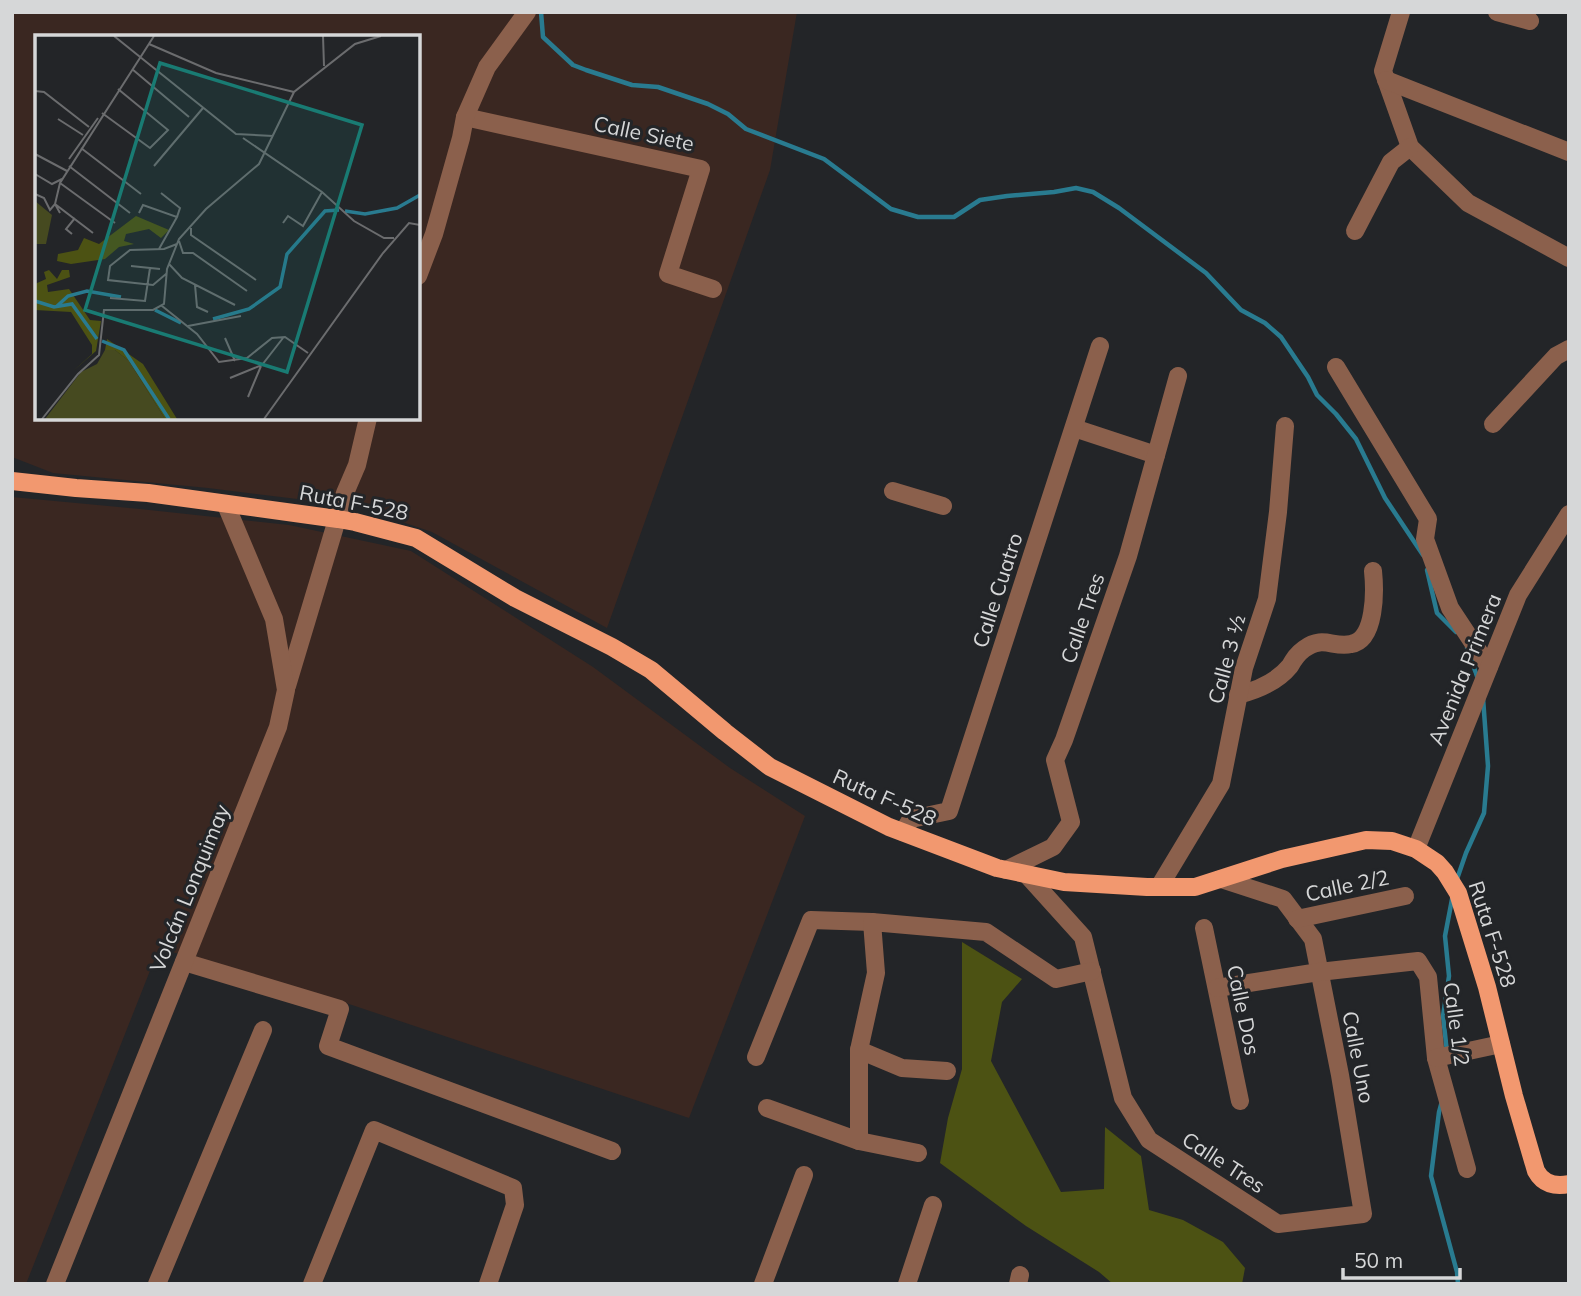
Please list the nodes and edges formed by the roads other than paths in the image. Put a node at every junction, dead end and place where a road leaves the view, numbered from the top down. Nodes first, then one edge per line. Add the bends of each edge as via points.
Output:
1 (527, 12) edge
2 (1401, 12) edge
3 (1497, 12) edge
4 (1530, 22) dead end
5 (1386, 80) junction
6 (465, 117) junction
7 (1410, 147) junction
8 (1569, 152) edge
9 (1355, 231) dead end
10 (1569, 258) edge
11 (420, 271) edge
12 (713, 289) dead end
13 (1100, 346) dead end
14 (1569, 349) edge
15 (1336, 367) dead end
16 (1178, 376) dead end
17 (368, 420) edge
18 (1493, 424) dead end
19 (1285, 426) dead end
20 (1074, 428) junction
21 (1156, 455) junction
22 (12, 481) edge
23 (892, 491) dead end
24 (920, 499) dead end
25 (226, 505) junction
26 (1569, 514) edge
27 (338, 519) junction
28 (1373, 571) dead end
29 (1489, 667) junction
30 (286, 690) junction
31 (1238, 695) junction
32 (907, 826) junction
33 (1416, 849) junction
34 (1006, 870) junction
35 (1027, 875) junction
36 (1221, 879) junction
37 (1159, 887) junction
38 (1405, 896) dead end
39 (1297, 919) junction
40 (872, 922) junction
41 (1204, 928) dead end
42 (184, 962) junction
43 (1091, 971) junction
44 (1319, 972) junction
45 (1217, 988) junction
46 (263, 1030) dead end
47 (1501, 1044) junction
48 (859, 1050) junction
49 (756, 1056) dead end
50 (1436, 1058) junction
51 (947, 1071) dead end
52 (1240, 1101) dead end
53 (766, 1108) dead end
54 (859, 1141) junction
55 (612, 1151) dead end
56 (918, 1153) dead end
57 (1467, 1169) dead end
58 (804, 1175) dead end
59 (1569, 1184) edge
60 (933, 1205) dead end
61 (1278, 1224) joint
62 (55, 1284) edge
63 (158, 1284) edge
64 (312, 1284) edge
65 (488, 1284) edge
66 (763, 1284) edge
67 (907, 1284) edge

1 - 6 street via 488,67
2 - 5 street via 1383,71
3 - 4 street
5 - 7 street
5 - 8 street
6 - 11 street via 435,233
6 - 12 street, Calle Siete via 701,169 668,274
7 - 9 street via 1391,162
7 - 10 street via 1468,202
13 - 20 street, Calle Cuatro
14 - 18 street via 1556,356
15 - 29 street via 1428,519 1425,539 1450,608
16 - 21 street, Calle Tres
17 - 27 street via 358,465
19 - 31 street, Calle 3 ½ via 1266,599
20 - 21 street
20 - 32 street, Calle Cuatro via 949,811
21 - 34 street, Calle Tres via 1128,556 1055,760 1071,822 1053,847
22 - 25 main road, Ruta F-528
23 - 24 street via 943,506
25 - 27 main road, Ruta F-528
25 - 30 street, Volcán Lonquimay via 274,620
26 - 29 street, Avenida Primera via 1518,594
27 - 30 street
27 - 32 main road, Ruta F-528 via 416,538 515,598 651,670 770,767 882,824
28 - 31 street via 1373,609 1360,640 1308,646 1272,682
29 - 33 street, Avenida Primera
30 - 42 street, Volcán Lonquimay via 278,727
31 - 37 street, Calle 3 ½ via 1222,784
32 - 34 main road, Ruta F-528
33 - 36 main road, Ruta F-528 via 1392,841 1367,840 1282,859
33 - 47 main road, Ruta F-528 via 1437,863 1458,893
34 - 35 main road, Ruta F-528
35 - 37 main road, Ruta F-528 via 1064,882
35 - 43 street, Calle Tres via 1083,937
36 - 37 main road, Ruta F-528 via 1195,887
36 - 39 street, Calle Uno via 1283,899
38 - 39 street, Calle 2/2
39 - 44 street, Calle Uno via 1312,939
40 - 43 street via 986,932 1056,979
40 - 48 street via 876,973
40 - 49 street via 811,920
41 - 45 street, Calle Dos
42 - 55 street via 340,1009 328,1046
42 - 62 street, Volcán Lonquimay
43 - 61 street, Calle Tres via 1123,1098 1149,1140
44 - 45 street, Calle 1/2
44 - 50 street, Calle 1/2 via 1418,961 1428,976
44 - 61 street, Calle Uno via 1363,1214
45 - 52 street, Calle Dos
46 - 63 street
47 - 50 street
47 - 59 main road, Ruta F-528 via 1536,1171 1548,1183
48 - 51 street via 902,1068
48 - 54 street
50 - 57 street, Calle 1/2
53 - 54 street
54 - 56 street
58 - 66 street
60 - 67 street
64 - 65 street via 374,1130 513,1188 515,1205

